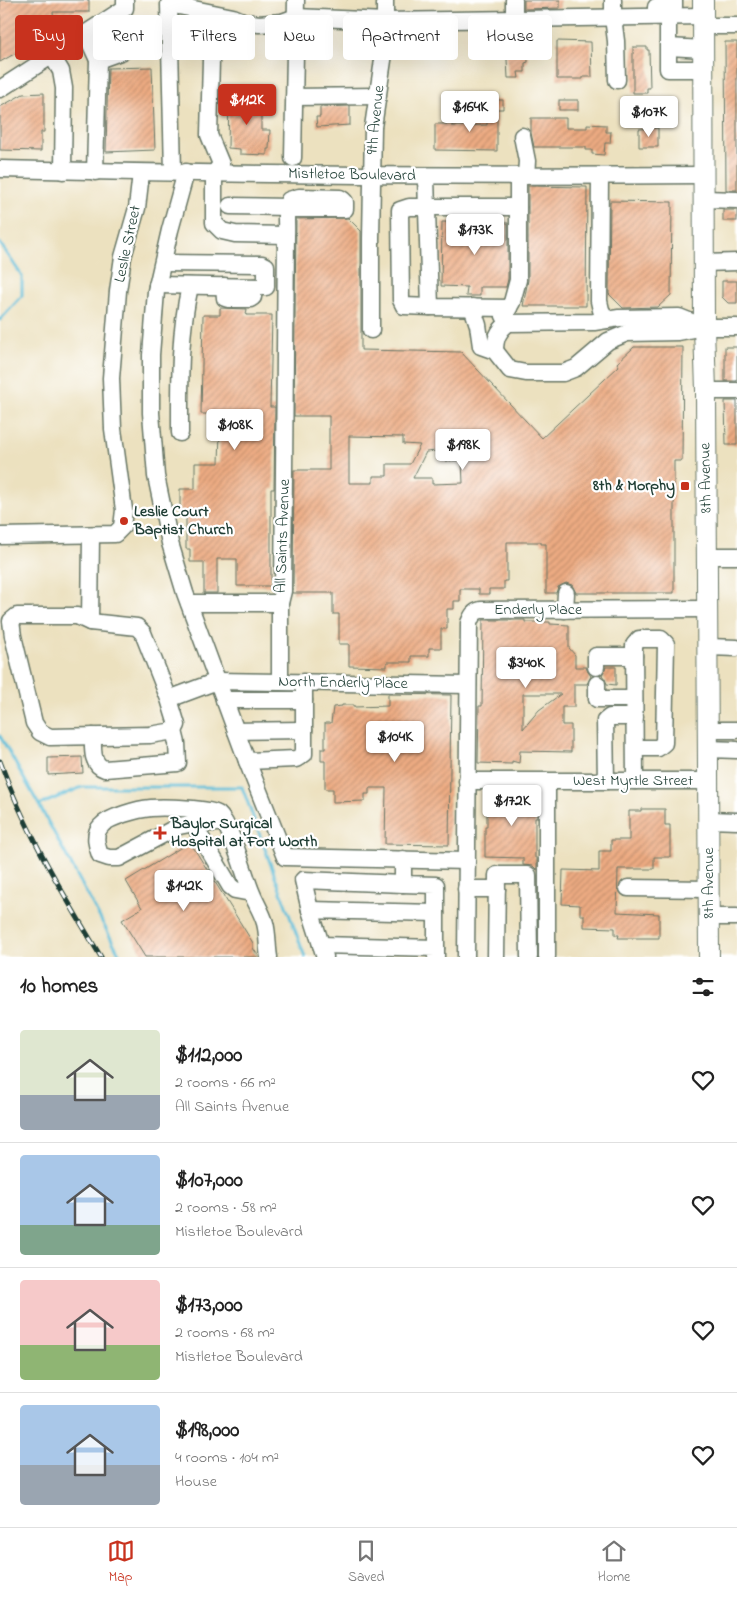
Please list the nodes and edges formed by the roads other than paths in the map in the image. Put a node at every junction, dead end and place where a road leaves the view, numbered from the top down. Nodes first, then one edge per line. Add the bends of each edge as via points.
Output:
1 (296, 0) edge
2 (386, 0) edge
3 (514, 0) edge
4 (613, 0) edge
5 (674, 0) edge
6 (125, 4) edge
7 (703, 14) edge
8 (296, 15) edge
9 (385, 15) edge
10 (514, 15) edge
11 (662, 17) junction
12 (613, 18) junction
13 (552, 19) edge
14 (169, 23) junction
15 (265, 23) edge
16 (737, 26) edge
17 (162, 27) edge
18 (86, 34) junction
19 (83, 36) edge
20 (669, 47) junction
21 (93, 49) edge
22 (703, 49) junction
23 (46, 60) edge
24 (54, 60) edge
25 (98, 60) edge
26 (211, 60) dead end
27 (295, 60) edge
28 (383, 60) edge
29 (704, 69) junction
30 (617, 80) dead end
31 (0, 89) edge
32 (378, 96) junction
33 (294, 97) junction
34 (522, 136) dead end
35 (293, 158) dead end
36 (0, 169) edge
37 (63, 171) junction
38 (95, 172) junction
39 (180, 172) junction
40 (140, 173) junction
41 (214, 174) junction
42 (704, 175) junction
43 (522, 176) junction
44 (600, 176) junction
45 (372, 177) junction
46 (426, 177) junction
47 (704, 199) junction
48 (737, 200) edge
49 (230, 206) dead end
50 (428, 207) junction
51 (518, 207) junction
52 (286, 235) junction
53 (737, 262) edge
54 (163, 263) junction
55 (704, 263) junction
56 (158, 285) junction
57 (190, 286) junction
58 (510, 305) junction
59 (430, 307) junction
60 (472, 307) junction
61 (607, 320) junction
62 (590, 322) junction
63 (530, 323) junction
64 (704, 327) junction
65 (737, 327) edge
66 (371, 330) dead end
67 (495, 344) junction
68 (599, 350) junction
69 (706, 391) junction
70 (737, 391) edge
71 (180, 433) dead end
72 (91, 535) junction
73 (0, 536) edge
74 (707, 556) junction
75 (737, 556) edge
76 (566, 593) dead end
77 (189, 603) junction
78 (280, 603) junction
79 (707, 609) junction
80 (565, 610) junction
81 (90, 622) junction
82 (708, 647) junction
83 (737, 648) edge
84 (634, 656) junction
85 (596, 667) dead end
86 (217, 681) junction
87 (280, 682) junction
88 (304, 682) junction
89 (597, 684) dead end
90 (468, 685) junction
91 (634, 699) junction
92 (169, 700) junction
93 (224, 700) junction
94 (304, 700) junction
95 (635, 717) junction
96 (304, 730) junction
97 (737, 730) edge
98 (174, 731) junction
99 (236, 731) junction
100 (93, 736) junction
101 (708, 740) junction
102 (635, 748) junction
103 (737, 750) edge
104 (247, 762) junction
105 (467, 781) junction
106 (547, 781) junction
107 (606, 781) junction
108 (635, 781) junction
109 (708, 781) junction
110 (708, 820) junction
111 (737, 821) edge
112 (225, 823) junction
113 (195, 824) junction
114 (403, 859) junction
115 (467, 861) junction
116 (403, 884) junction
117 (628, 888) dead end
118 (466, 889) junction
119 (709, 889) junction
120 (497, 890) junction
121 (251, 893) junction
122 (310, 910) junction
123 (436, 913) junction
124 (709, 917) junction
125 (737, 917) edge
126 (323, 951) edge
127 (436, 952) edge
128 (265, 956) edge
129 (466, 957) edge
130 (496, 957) edge
131 (529, 957) edge
132 (547, 957) edge
133 (709, 957) edge

1 - 8 street
2 - 9 street, 9th Avenue
3 - 10 street
4 - 12 street
5 - 11 street via 674,7 656,7
6 - 18 street
7 - 11 street
7 - 16 street
7 - 22 main road, 8th Avenue
11 - 12 street
11 - 20 street
12 - 13 street
12 - 30 street
14 - 15 street via 168,4
14 - 17 street
14 - 39 street
18 - 19 street
18 - 21 street
20 - 22 street
20 - 29 street via 668,69
22 - 29 main road, 8th Avenue
23 - 31 street
24 - 37 street via 61,71 64,88
25 - 38 street
26 - 41 street via 209,135 221,164
27 - 33 street
28 - 32 street, 9th Avenue
29 - 42 main road, 8th Avenue
32 - 33 street
32 - 45 street, 9th Avenue via 373,127
33 - 35 street
34 - 43 street via 526,161
36 - 37 street, Mistletoe Boulevard
37 - 38 street, Mistletoe Boulevard
38 - 40 street, Mistletoe Boulevard
39 - 40 street, Mistletoe Boulevard
39 - 41 street, Mistletoe Boulevard
39 - 54 street
40 - 72 street, Leslie Street via 137,208 124,257 115,314 111,378 113,429 124,521 115,534
41 - 45 street, Mistletoe Boulevard
41 - 52 street via 214,223 222,231
42 - 44 street, Mistletoe Boulevard
42 - 47 main road, 8th Avenue
43 - 44 street, Mistletoe Boulevard
43 - 46 street, Mistletoe Boulevard
43 - 51 street
44 - 61 street via 593,232 592,283
45 - 46 street, Mistletoe Boulevard
45 - 66 street, 9th Avenue
46 - 50 street
47 - 48 street
47 - 55 main road, 8th Avenue
49 - 52 street, All Saints Avenue via 287,208
50 - 51 street
50 - 59 street
50 - 59 street via 400,210 399,218 401,300 404,306
51 - 58 street via 521,247 518,280
52 - 78 street, All Saints Avenue via 284,591
53 - 55 street
54 - 56 street
54 - 57 street via 266,266 266,287
55 - 64 main road, 8th Avenue
56 - 57 street
56 - 77 street via 151,355 156,476 170,543
57 - 71 street via 180,360
58 - 60 street
58 - 63 street
58 - 67 street
59 - 60 street
60 - 67 street via 481,346
61 - 62 street
61 - 64 street via 679,317
62 - 63 street
62 - 68 street via 599,340
63 - 67 street via 508,323 501,328
64 - 65 street
64 - 68 street via 678,332 627,333 608,341
64 - 69 main road, 8th Avenue
67 - 68 street via 510,370 526,373 563,373 576,368
69 - 70 street
69 - 74 main road, 8th Avenue
72 - 73 street
72 - 81 street
74 - 75 street
74 - 79 main road, 8th Avenue
76 - 80 street
77 - 78 street
77 - 86 street
78 - 87 street, All Saints Avenue
79 - 80 street, Enderly Place
79 - 82 main road, 8th Avenue
80 - 90 street, Enderly Place via 475,612 469,623
81 - 92 street via 136,628 143,633
81 - 100 street via 77,616 17,616 11,621 37,728 50,737
82 - 83 street
82 - 101 main road, 8th Avenue
84 - 85 street via 596,656
84 - 91 street
84 - 102 street via 634,644 639,639 661,639 666,644 664,743 658,748
86 - 87 street, North Enderly Place
86 - 92 street
86 - 93 street
87 - 88 street, North Enderly Place
88 - 90 street, North Enderly Place
88 - 94 street
89 - 91 street via 597,699
90 - 105 street, Enderly Place
91 - 95 street
92 - 98 street via 177,724
93 - 94 street
93 - 99 street
94 - 96 street
95 - 102 street
95 - 107 street via 610,716 605,721
96 - 99 street
96 - 104 street via 304,754 296,759
97 - 101 street
98 - 100 street via 150,735
98 - 100 street via 178,764 105,770 96,763
99 - 104 street
101 - 103 street
101 - 109 main road, 8th Avenue
102 - 108 street
104 - 114 street via 285,857
105 - 106 street, West Myrtle Street
105 - 115 street, Enderly Place
106 - 107 street, West Myrtle Street
106 - 132 street
107 - 108 street, West Myrtle Street
108 - 109 street, West Myrtle Street
109 - 110 main road, 8th Avenue
110 - 111 street
110 - 119 main road, 8th Avenue
112 - 113 street
112 - 113 street via 217,813 204,810 150,808 134,811 100,826 96,844 100,855 120,858 179,826
112 - 121 street
113 - 121 street via 230,886
114 - 115 street
114 - 116 street
115 - 118 street, Enderly Place
116 - 122 street via 303,880
116 - 123 street via 436,885
117 - 119 street
118 - 120 street
118 - 129 street, Enderly Place
119 - 124 main road, 8th Avenue
120 - 130 street
120 - 131 street via 497,875 528,875
121 - 128 street via 265,923
122 - 123 street
122 - 126 street
123 - 127 street
124 - 125 street
124 - 133 main road, 8th Avenue
126 - 127 street

